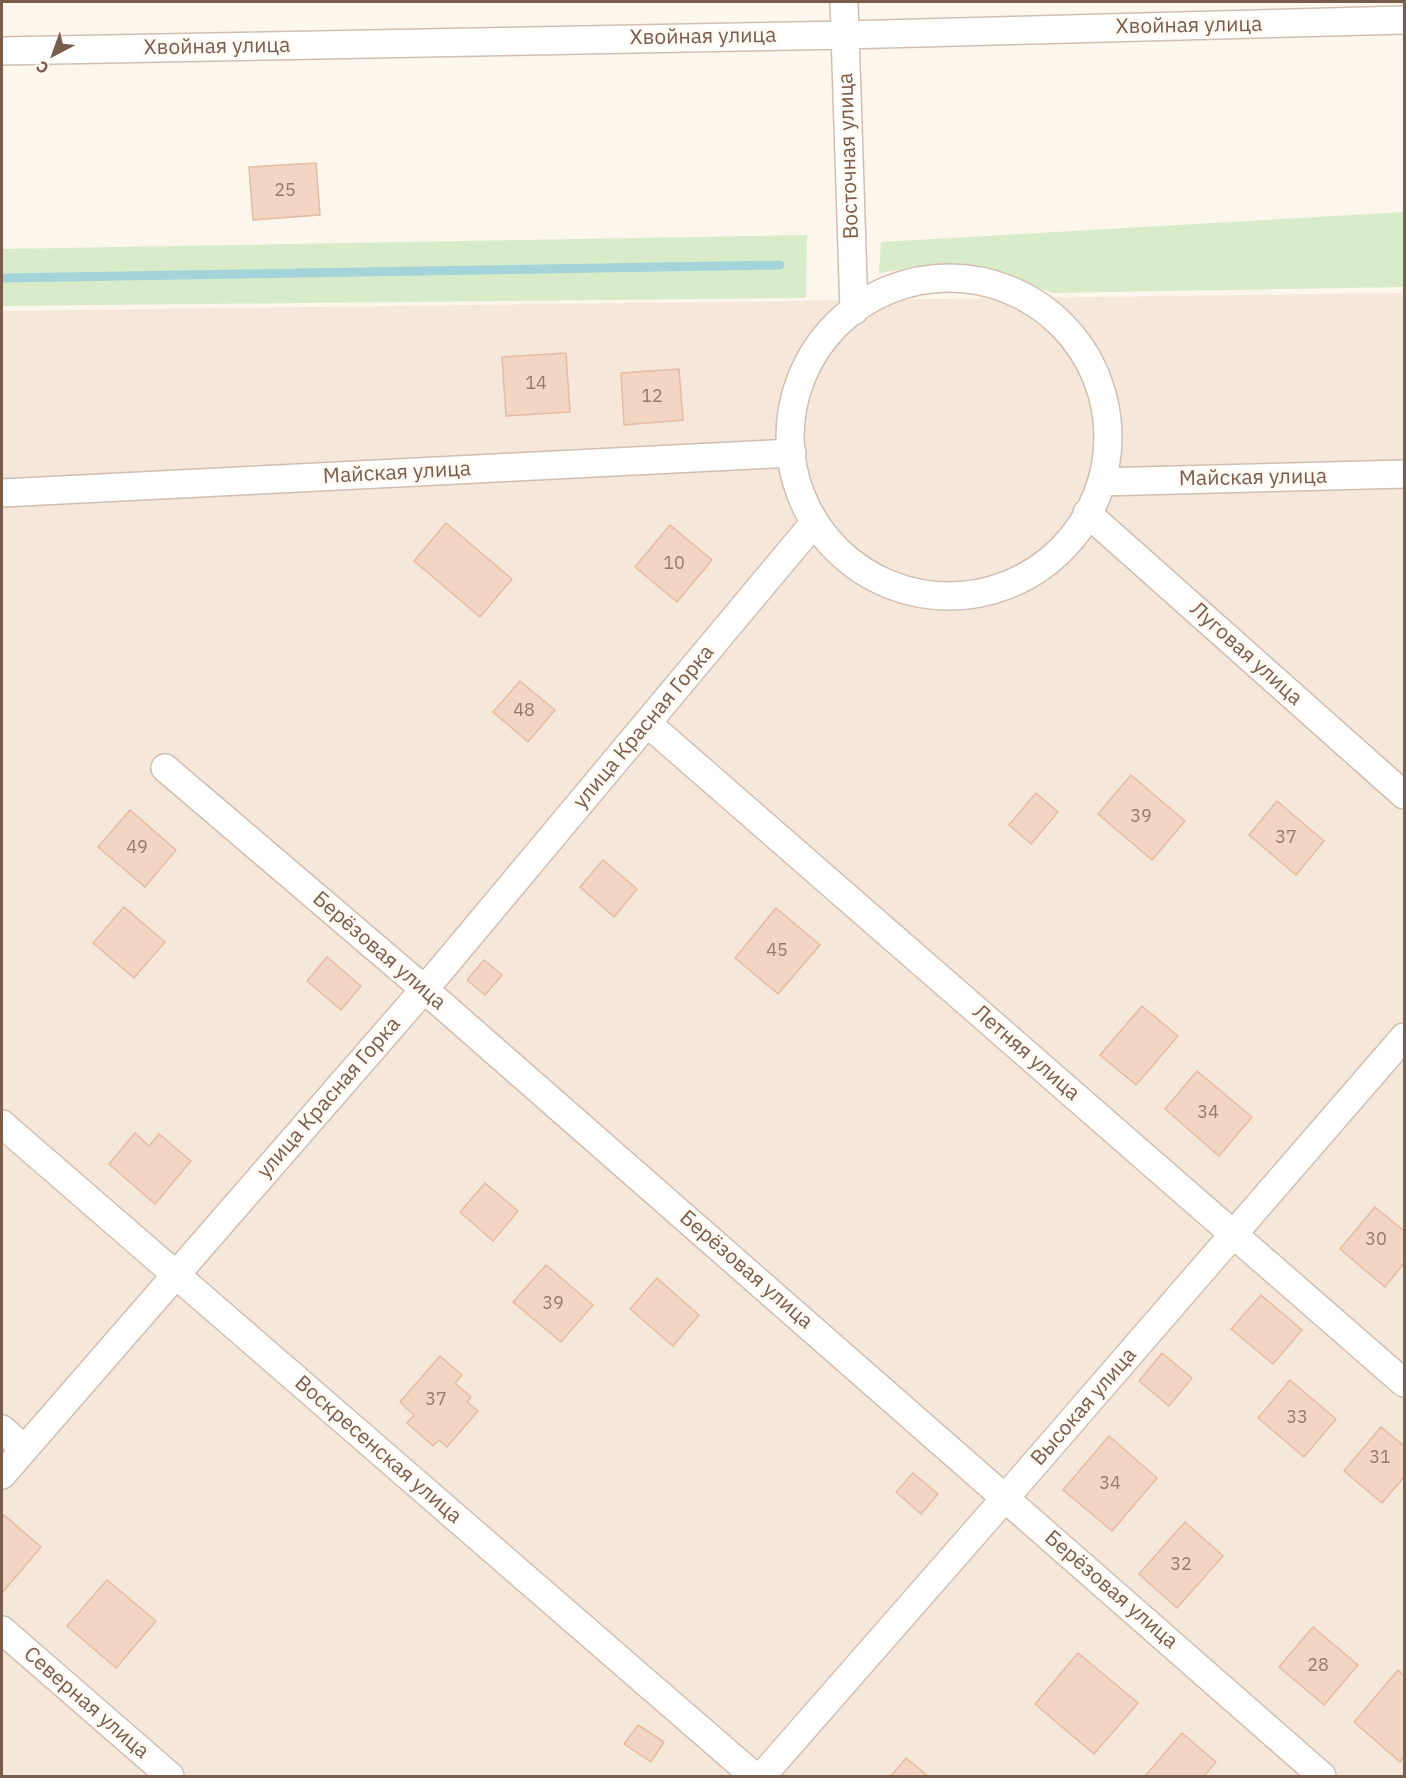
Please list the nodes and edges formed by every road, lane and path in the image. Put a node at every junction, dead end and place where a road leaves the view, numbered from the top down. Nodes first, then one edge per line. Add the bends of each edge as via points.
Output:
1 (844, 2) edge
2 (1404, 20) edge
3 (845, 35) junction
4 (2, 51) edge
5 (854, 311) junction
6 (792, 453) junction
7 (1404, 474) edge
8 (1102, 482) junction
9 (2, 493) edge
10 (1087, 513) junction
11 (814, 524) junction
12 (647, 723) junction
13 (165, 768) dead end
14 (1404, 795) edge
15 (424, 988) junction
16 (1404, 1037) edge
17 (2, 1124) edge
18 (1234, 1234) junction
19 (176, 1275) junction
20 (1404, 1383) edge
21 (2, 1429) edge
22 (24, 1449) junction
23 (2, 1475) edge
24 (1006, 1497) junction
25 (2, 1630) edge
26 (170, 1776) edge
27 (754, 1776) edge
28 (762, 1776) edge
29 (1322, 1776) edge

1 - 3 street, Восточная улица
2 - 3 street, Хвойная улица
3 - 4 street, Хвойная улица
3 - 5 street, Восточная улица
5 - 6 street via 829,330 801,376 789,426
5 - 8 street via 871,297 922,279 975,279 1026,297 1068,331 1097,376 1109,429
6 - 9 street, Майская улица
6 - 11 street via 794,477
7 - 8 street, Майская улица
8 - 10 street
10 - 11 street via 1079,530 1041,568 995,590 944,597 894,587 849,562
10 - 14 street, Луговая улица
11 - 12 street, улица Красная Горка
12 - 15 street, улица Красная Горка
12 - 18 street, Летняя улица
13 - 15 street, Берёзовая улица
15 - 19 street, улица Красная Горка
15 - 24 street, Берёзовая улица
16 - 18 street, Высокая улица
17 - 19 street, Воскресенская улица
18 - 20 street, Летняя улица
18 - 24 street, Высокая улица
19 - 22 street, улица Красная Горка
19 - 27 street, Воскресенская улица
21 - 22 street
22 - 23 street, улица Красная Горка
24 - 28 street, Высокая улица
24 - 29 street, Берёзовая улица
25 - 26 street, Северная улица

